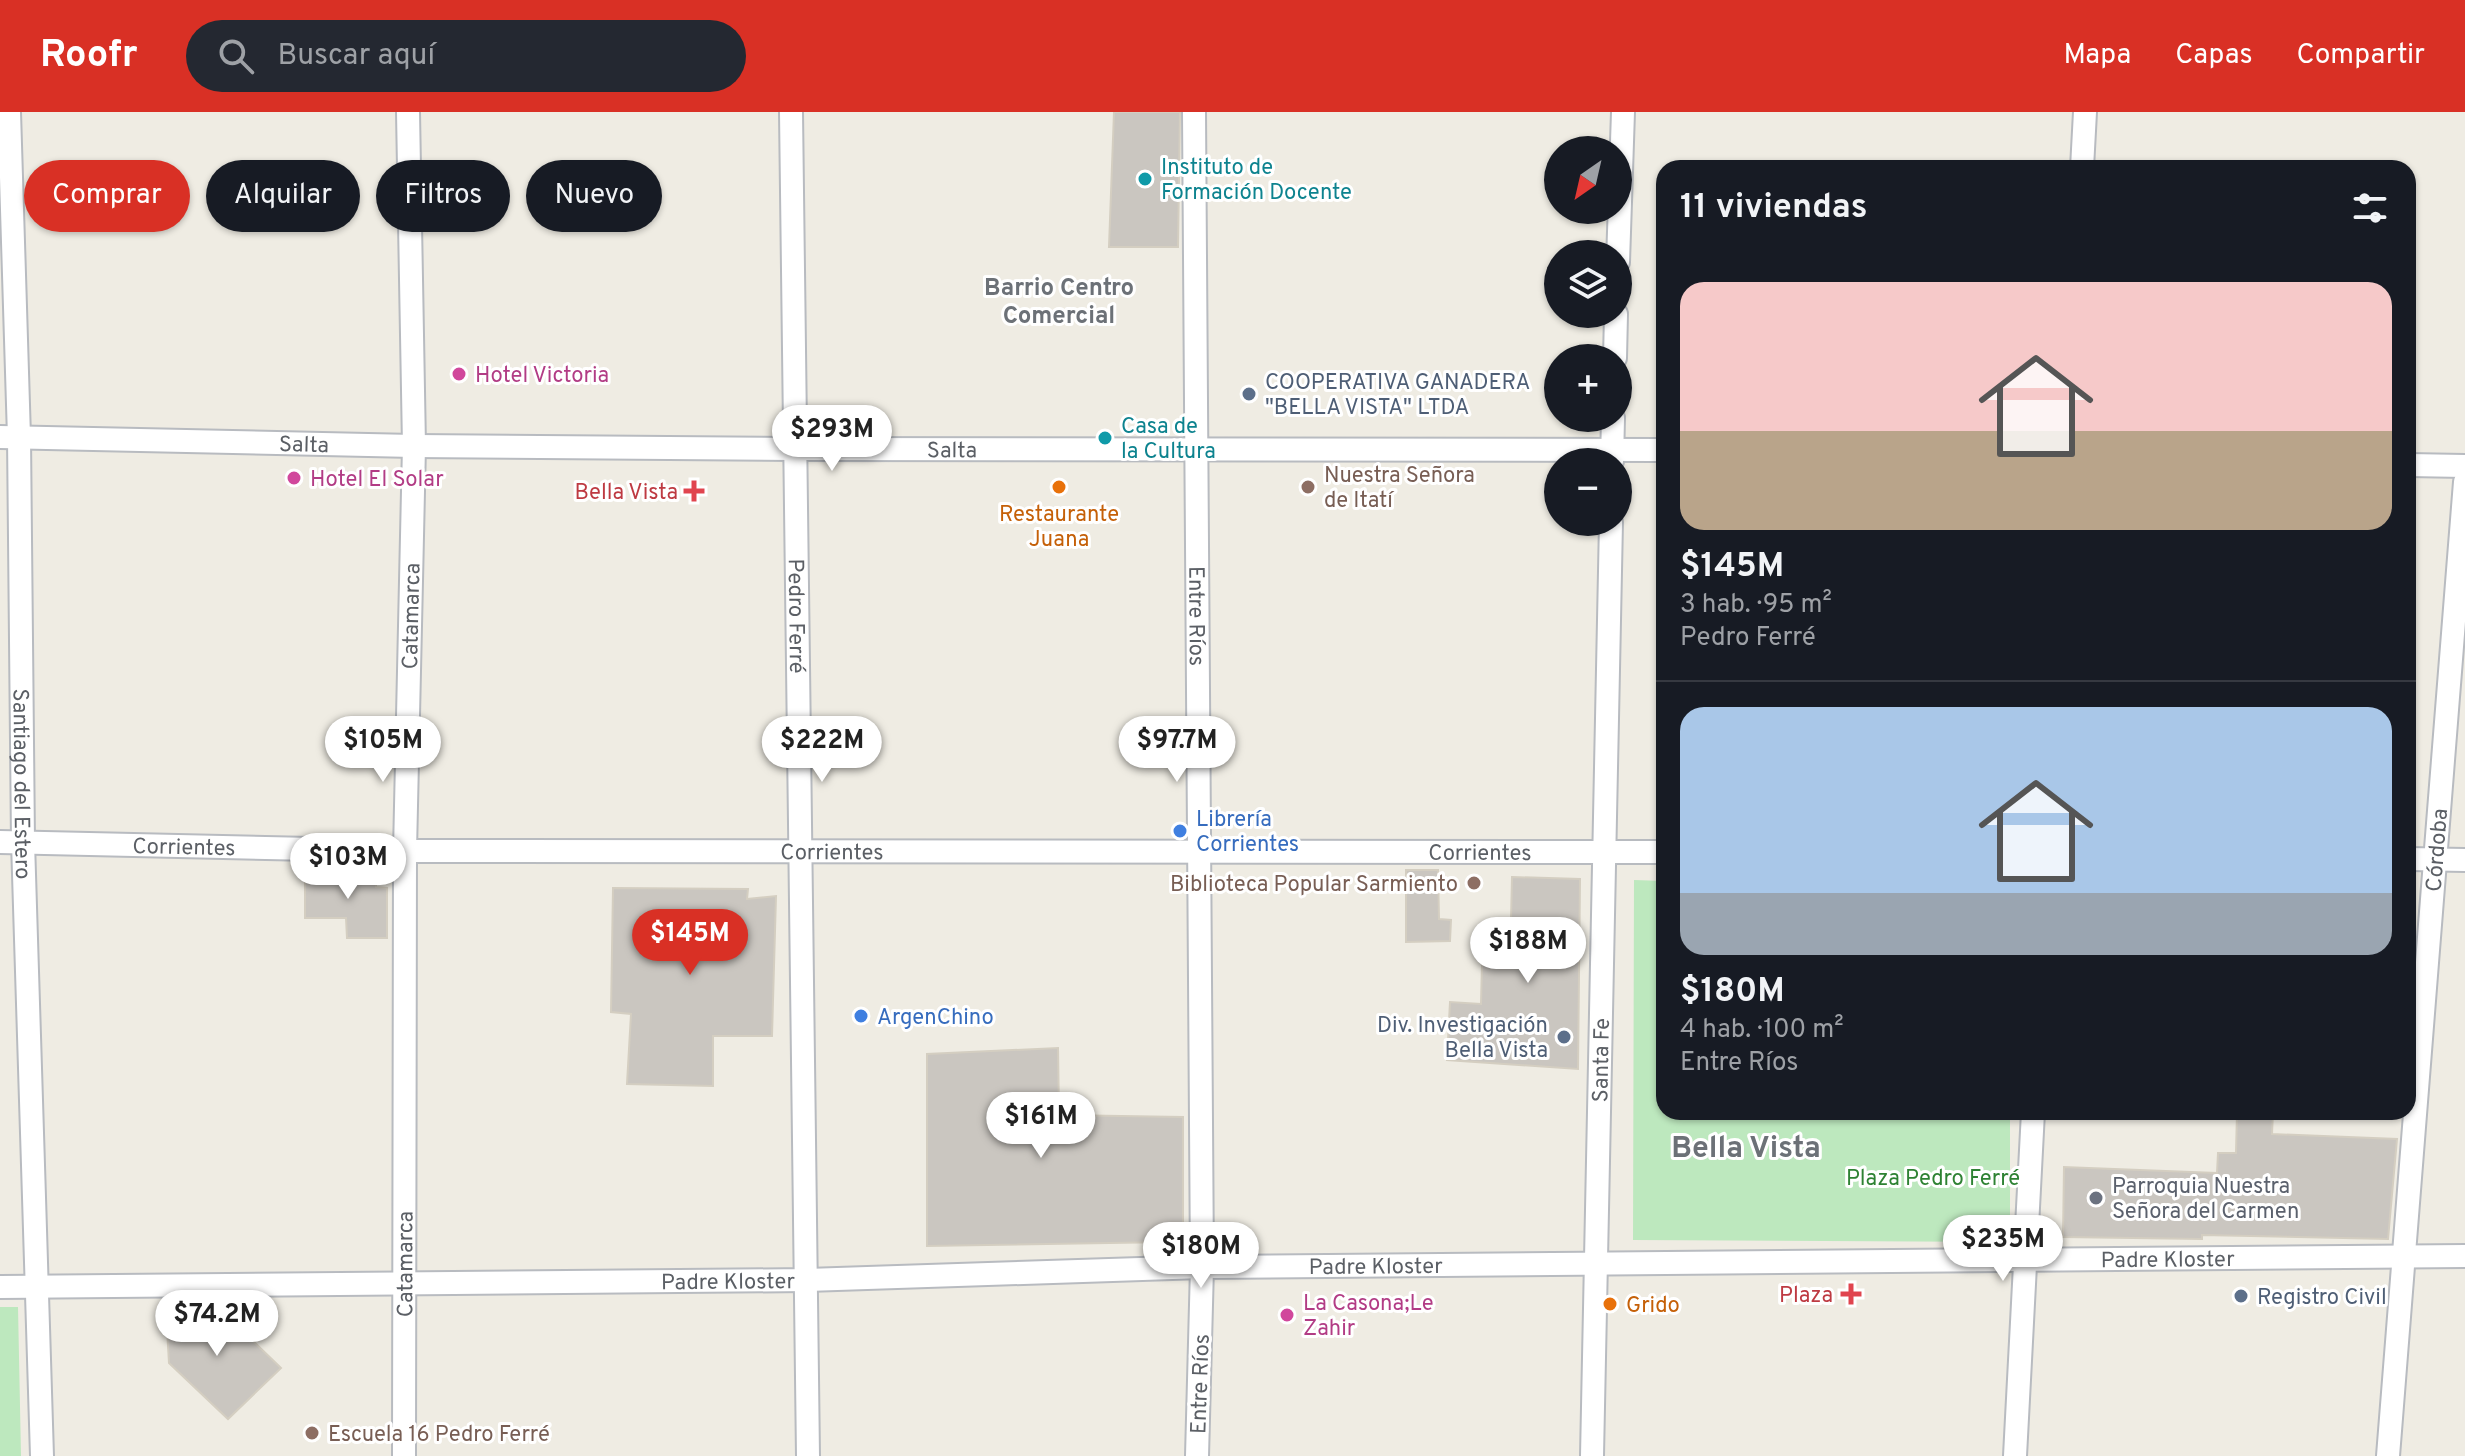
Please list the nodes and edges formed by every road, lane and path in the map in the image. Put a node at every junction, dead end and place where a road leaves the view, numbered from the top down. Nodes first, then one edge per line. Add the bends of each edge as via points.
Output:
1 (9, 112) edge
2 (408, 112) edge
3 (791, 112) edge
4 (1194, 112) edge
5 (1623, 112) edge
6 (2085, 112) edge
7 (2082, 160) edge
8 (1619, 240) edge
9 (10, 437) edge
10 (414, 446) junction
11 (796, 449) junction
12 (1656, 451) edge
13 (1198, 452) junction
14 (1632, 454) edge
15 (1544, 455) edge
16 (2416, 465) edge
17 (2465, 466) edge
18 (2465, 482) edge
19 (1611, 536) edge
20 (0, 842) edge
21 (23, 842) junction
22 (1200, 850) junction
23 (405, 851) junction
24 (800, 851) junction
25 (1604, 851) junction
26 (1656, 852) edge
27 (2416, 859) edge
28 (2434, 859) junction
29 (2465, 860) edge
30 (2416, 1082) edge
31 (2033, 1120) edge
32 (2413, 1120) edge
33 (2402, 1256) junction
34 (2465, 1256) edge
35 (2028, 1261) junction
36 (1597, 1265) junction
37 (1202, 1267) junction
38 (807, 1280) junction
39 (405, 1282) junction
40 (0, 1287) edge
41 (39, 1288) junction
42 (42, 1456) edge
43 (404, 1456) edge
44 (808, 1456) edge
45 (1197, 1456) edge
46 (1592, 1456) edge
47 (2015, 1456) edge
48 (2388, 1456) edge

1 - 9 street, Santiago del Estero
2 - 10 street, Catamarca
3 - 11 street, Pedro Ferré
4 - 13 street, Entre Ríos
5 - 8 street
6 - 7 street
9 - 10 street, Salta
9 - 21 street, Santiago del Estero
10 - 11 street, Salta
10 - 23 street, Catamarca
11 - 13 street, Salta
11 - 24 street, Pedro Ferré
12 - 14 street, Salta
13 - 15 street, Salta
13 - 22 street, Entre Ríos
16 - 17 street
18 - 28 street, Córdoba
19 - 25 street, Santa Fe
20 - 21 street, Corrientes
21 - 23 street, Corrientes
21 - 41 street, Santiago del Estero
22 - 24 street, Corrientes
22 - 25 street, Corrientes
22 - 37 street, Entre Ríos
23 - 24 street, Corrientes
23 - 39 street, Catamarca
24 - 38 street, Pedro Ferré
25 - 26 street, Corrientes
25 - 36 street, Santa Fe
27 - 28 street
28 - 29 street
28 - 30 street, Córdoba
31 - 35 street
32 - 33 street, Córdoba
33 - 34 street, Padre Kloster
33 - 35 street, Padre Kloster
33 - 48 street, Córdoba
35 - 36 street, Padre Kloster
35 - 47 street
36 - 37 street, Padre Kloster
36 - 46 street, Santa Fe
37 - 38 street, Padre Kloster
37 - 45 street, Entre Ríos
38 - 39 street, Padre Kloster
38 - 44 street, Pedro Ferré
39 - 41 street, Padre Kloster
39 - 43 street, Catamarca
40 - 41 street, Padre Kloster
41 - 42 street, Santiago del Estero

